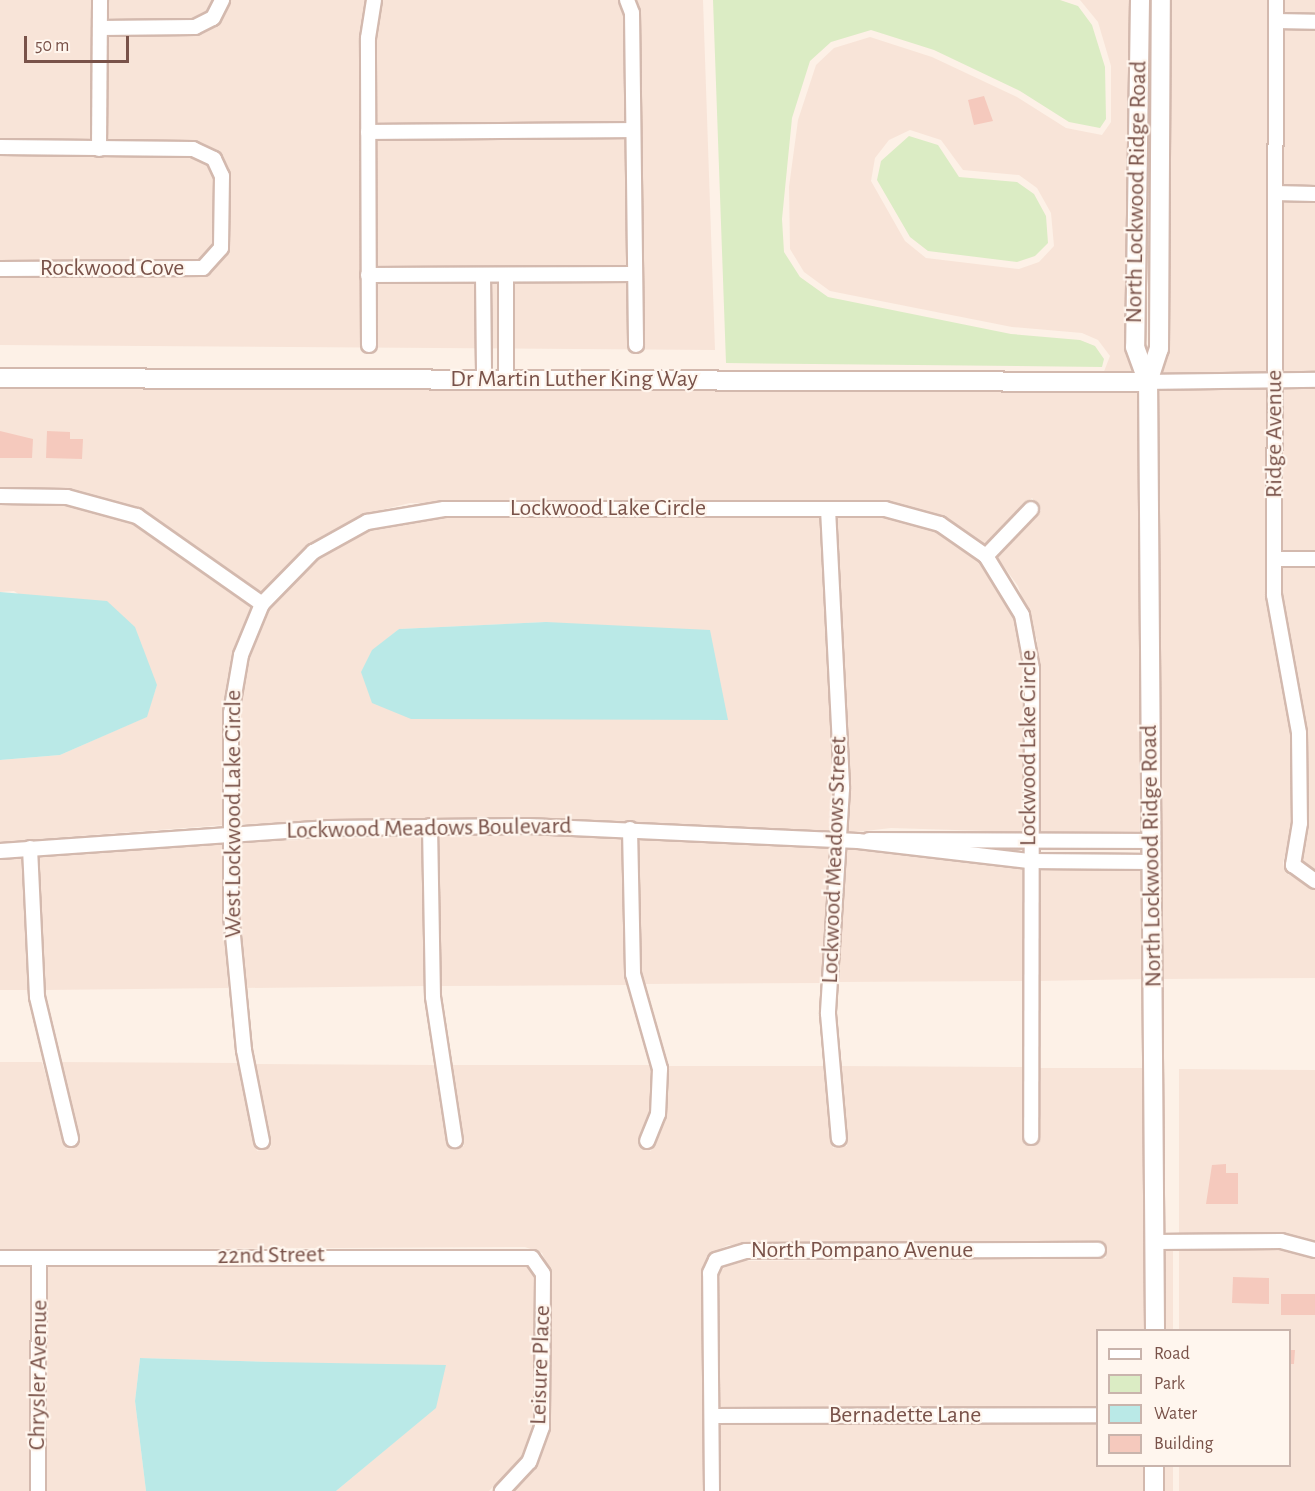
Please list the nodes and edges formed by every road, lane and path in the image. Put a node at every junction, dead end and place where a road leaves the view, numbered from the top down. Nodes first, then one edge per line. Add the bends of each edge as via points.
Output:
1 (100, 0) edge
2 (222, 0) edge
3 (374, 0) edge
4 (627, 0) edge
5 (1140, 0) edge
6 (1161, 0) edge
7 (1276, 0) edge
8 (1276, 21) junction
9 (1315, 22) edge
10 (100, 28) junction
11 (633, 130) junction
12 (368, 132) junction
13 (0, 147) edge
14 (99, 149) junction
15 (1275, 194) junction
16 (1315, 194) edge
17 (0, 269) edge
18 (635, 274) junction
19 (368, 275) junction
20 (483, 275) junction
21 (506, 275) junction
22 (369, 345) dead end
23 (636, 345) dead end
24 (0, 378) edge
25 (484, 380) junction
26 (506, 380) junction
27 (1275, 380) junction
28 (1315, 380) edge
29 (1148, 382) junction
30 (0, 496) edge
31 (489, 509) joint
32 (828, 509) junction
33 (1031, 509) dead end
34 (986, 556) junction
35 (1275, 559) junction
36 (1315, 559) edge
37 (262, 604) junction
38 (430, 826) junction
39 (630, 829) junction
40 (231, 833) junction
41 (840, 840) junction
42 (1029, 840) junction
43 (858, 841) junction
44 (1152, 841) junction
45 (30, 848) junction
46 (0, 850) edge
47 (1029, 861) junction
48 (1152, 862) junction
49 (1315, 881) edge
50 (1031, 1137) dead end
51 (71, 1139) dead end
52 (839, 1139) dead end
53 (455, 1140) dead end
54 (262, 1141) dead end
55 (647, 1141) dead end
56 (1154, 1242) junction
57 (1098, 1250) dead end
58 (1315, 1250) edge
59 (0, 1258) edge
60 (39, 1258) junction
61 (539, 1264) joint
62 (1155, 1329) edge
63 (1096, 1415) edge
64 (713, 1416) junction
65 (1154, 1467) edge
66 (38, 1491) edge
67 (502, 1491) edge
68 (712, 1491) edge
69 (1154, 1491) edge

1 - 10 street
2 - 10 street via 213,18 195,27
3 - 12 street via 368,16
4 - 11 street via 632,13
5 - 29 main road, North Lockwood Ridge Road via 1135,347
6 - 29 main road, North Lockwood Ridge Road via 1159,349
7 - 8 street, Ridge Avenue
8 - 9 street
8 - 15 street, Ridge Avenue
10 - 14 street
11 - 12 street
11 - 18 street
12 - 19 street
13 - 14 street
14 - 17 street, Rockwood Cove via 193,149 214,159 222,176 218,255 195,269
15 - 16 street
15 - 27 street, Ridge Avenue
18 - 21 street
18 - 23 street
19 - 20 street
19 - 22 street
20 - 21 street
20 - 25 street
21 - 26 street
24 - 25 main road, Dr Martin Luther King Way
25 - 26 main road, Dr Martin Luther King Way
26 - 29 main road, Dr Martin Luther King Way
27 - 28 street
27 - 29 street
27 - 35 street, Ridge Avenue
29 - 44 main road, North Lockwood Ridge Road
30 - 37 street via 67,497 137,516
31 - 32 street, Lockwood Lake Circle
31 - 37 street, West Lockwood Lake Circle via 410,511 367,522 313,552
32 - 34 street, Lockwood Lake Circle via 919,516
32 - 41 street, Lockwood Meadows Street via 842,748
33 - 34 street
34 - 42 street, Lockwood Lake Circle via 1011,590 1029,641
35 - 36 street
35 - 49 street, Ridge Avenue via 1276,616 1299,733 1300,823 1293,865
37 - 40 street, West Lockwood Lake Circle via 235,680
38 - 39 street, Lockwood Meadows Boulevard
38 - 40 street, Lockwood Meadows Boulevard
38 - 53 street via 433,997
39 - 41 street, Lockwood Meadows Boulevard
39 - 55 street via 633,974 660,1069 658,1114
40 - 45 street, Lockwood Meadows Boulevard
40 - 54 street, West Lockwood Lake Circle via 235,984
41 - 43 street, Lockwood Meadows Boulevard
41 - 52 street, Lockwood Meadows Street via 828,1014
42 - 43 street, Lockwood Meadows Boulevard via 892,836
42 - 44 street, Lockwood Meadows Boulevard
42 - 47 street, Lockwood Lake Circle
43 - 47 street, Lockwood Meadows Boulevard
44 - 48 main road, North Lockwood Ridge Road
45 - 46 street, Lockwood Meadows Boulevard
45 - 51 street via 38,997
47 - 48 street, Lockwood Meadows Boulevard
47 - 50 street, Lockwood Lake Circle
48 - 56 main road, North Lockwood Ridge Road
56 - 58 street via 1281,1241
56 - 62 main road, North Lockwood Ridge Road
57 - 64 street, North Pompano Avenue via 729,1253 716,1260 710,1273
59 - 60 street, 22nd Street
60 - 61 street, 22nd Street via 525,1255
60 - 66 street, Chrysler Avenue
61 - 67 street, Leisure Place via 543,1274 542,1427 529,1462
63 - 64 street, Bernadette Lane
64 - 68 street, North Pompano Avenue
65 - 69 main road

